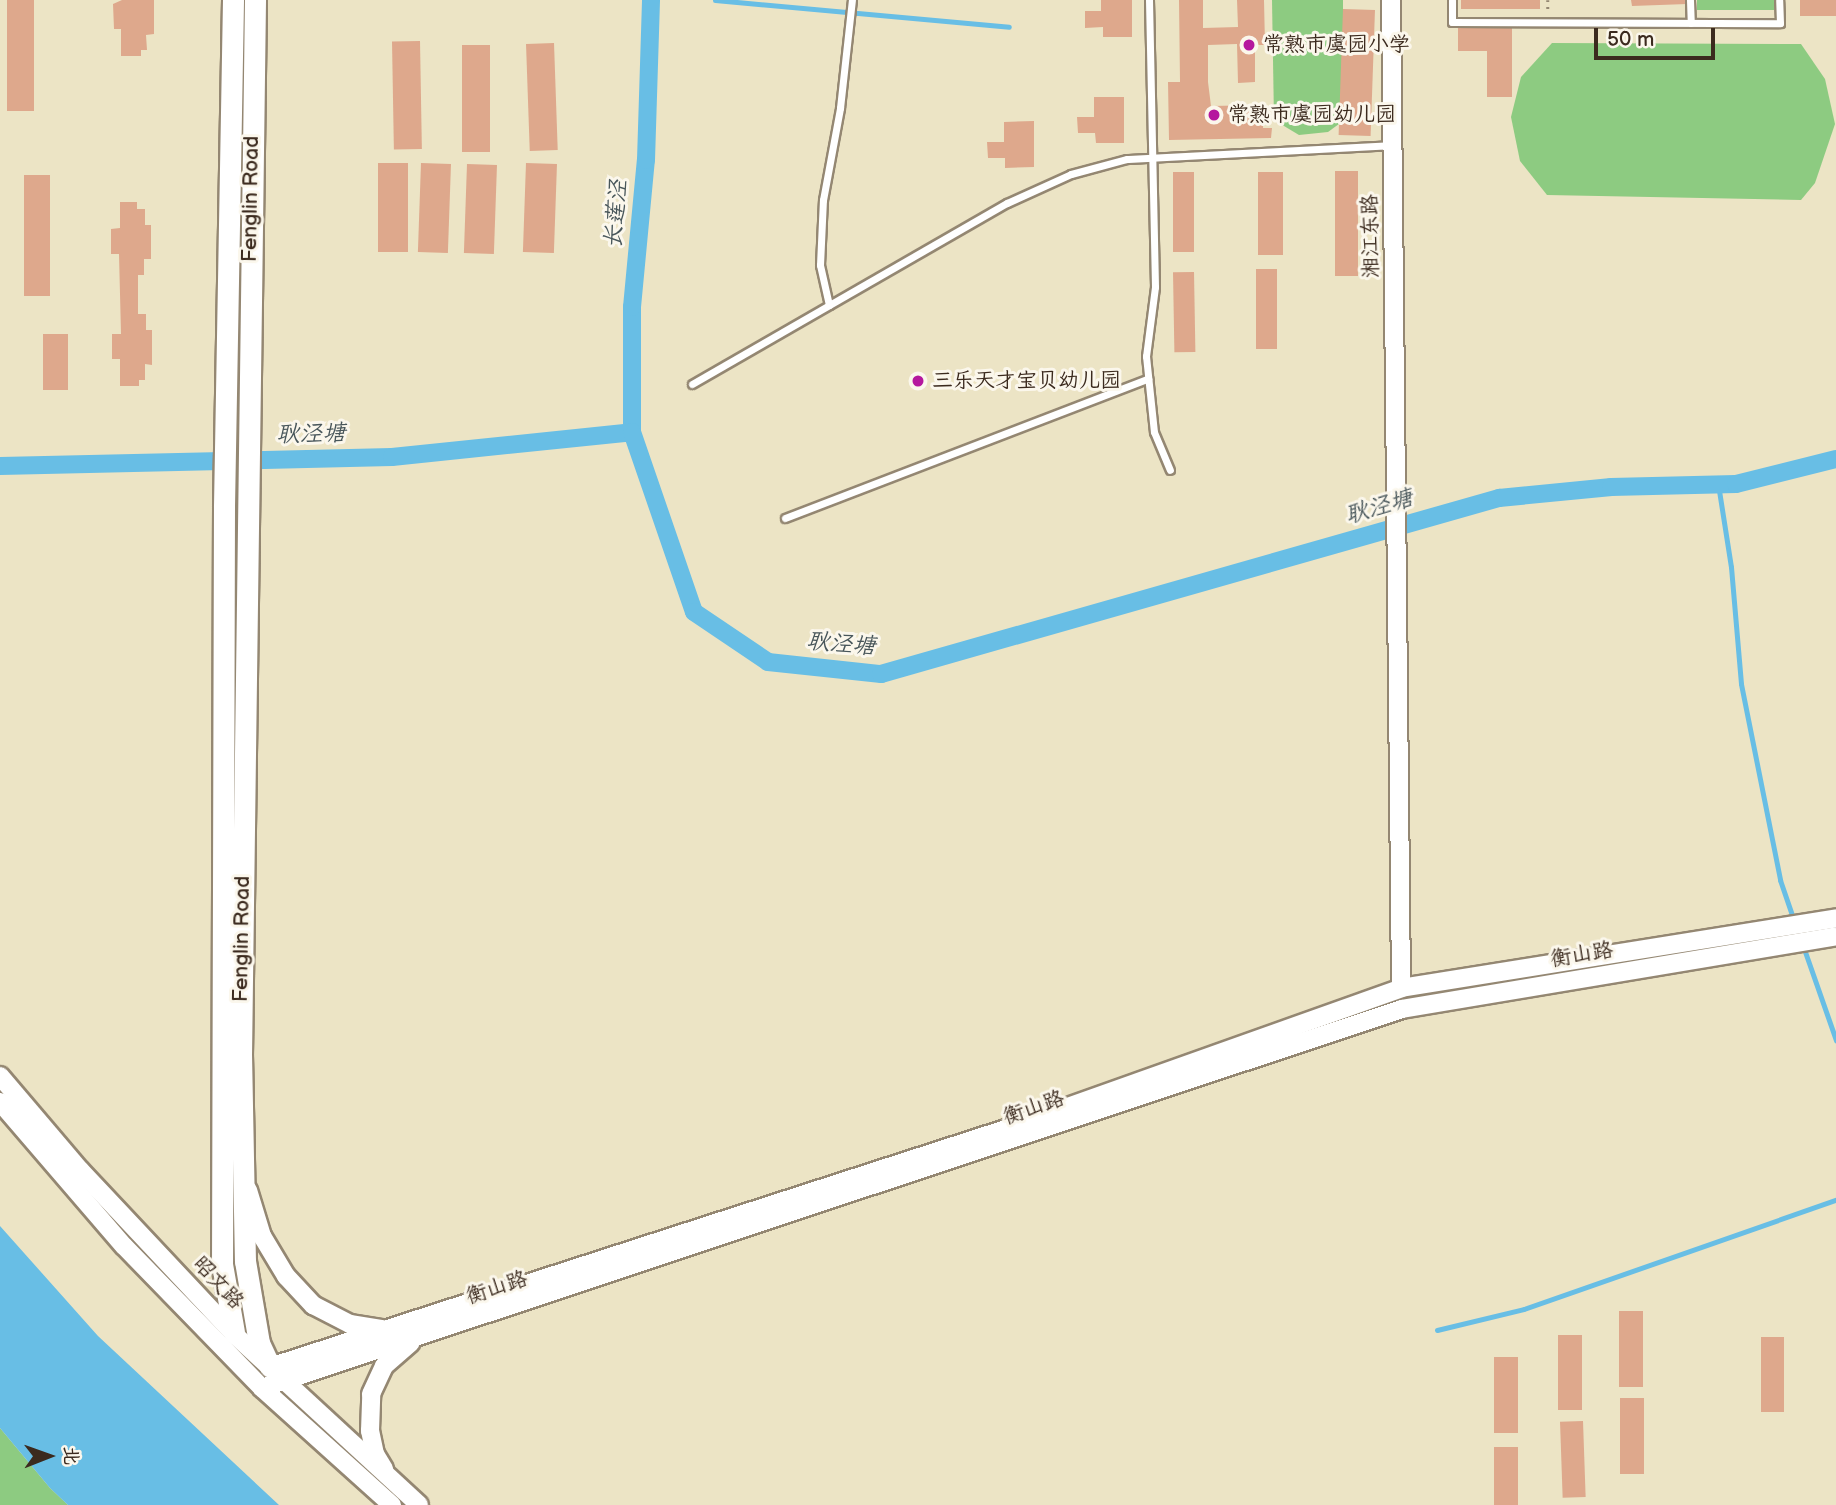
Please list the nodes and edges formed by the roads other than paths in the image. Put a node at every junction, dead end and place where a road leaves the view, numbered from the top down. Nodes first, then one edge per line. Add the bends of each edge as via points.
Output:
1 (233, 0) edge
2 (255, 0) edge
3 (852, 0) edge
4 (1149, 0) edge
5 (1391, 0) edge
6 (1452, 0) edge
7 (1690, 0) edge
8 (1779, 0) edge
9 (1691, 23) junction
10 (1392, 145) junction
11 (1152, 157) junction
12 (829, 305) junction
13 (1148, 379) junction
14 (692, 384) dead end
15 (1170, 470) dead end
16 (785, 518) dead end
17 (1836, 918) edge
18 (1806, 932) junction
19 (1836, 936) edge
20 (1777, 938) junction
21 (1401, 988) junction
22 (0, 1076) edge
23 (0, 1102) edge
24 (243, 1170) junction
25 (387, 1330) junction
26 (234, 1332) junction
27 (414, 1339) junction
28 (239, 1364) junction
29 (275, 1374) junction
30 (262, 1388) junction
31 (391, 1481) junction
32 (392, 1505) edge
33 (419, 1505) edge

1 - 26 main road, Fenglin Road via 224,508 222,1264
2 - 24 main road, Fenglin Road via 247,398
3 - 12 lane via 823,200 820,265
4 - 11 lane
5 - 10 street, 湘江东路
6 - 9 lane via 1452,22
7 - 9 lane
8 - 9 lane via 1780,23
10 - 11 lane
10 - 21 street, 湘江东路
11 - 12 lane via 1096,166 1040,187
11 - 13 lane via 1155,287
12 - 14 lane
13 - 15 lane via 1154,432
13 - 16 lane
17 - 18 street, 衡山路
18 - 19 street, 衡山路
18 - 20 street, 衡山路
20 - 21 street, 衡山路
20 - 27 street, 衡山路 via 1402,1009
21 - 25 street, 衡山路 via 1006,1129
22 - 26 street, 昭文路 via 80,1170
23 - 28 street via 124,1246
24 - 25 street via 262,1236 286,1276 313,1305 350,1324
24 - 29 main road, Fenglin Road via 245,1261 259,1342
25 - 29 street, 衡山路
26 - 28 street, Fenglin Road
26 - 29 street, 昭文路
27 - 29 street, 衡山路
27 - 31 street via 384,1366 371,1394 374,1454
28 - 30 street
29 - 30 street, 衡山路
29 - 31 street, 昭文路
30 - 32 street
31 - 33 street, 昭文路

